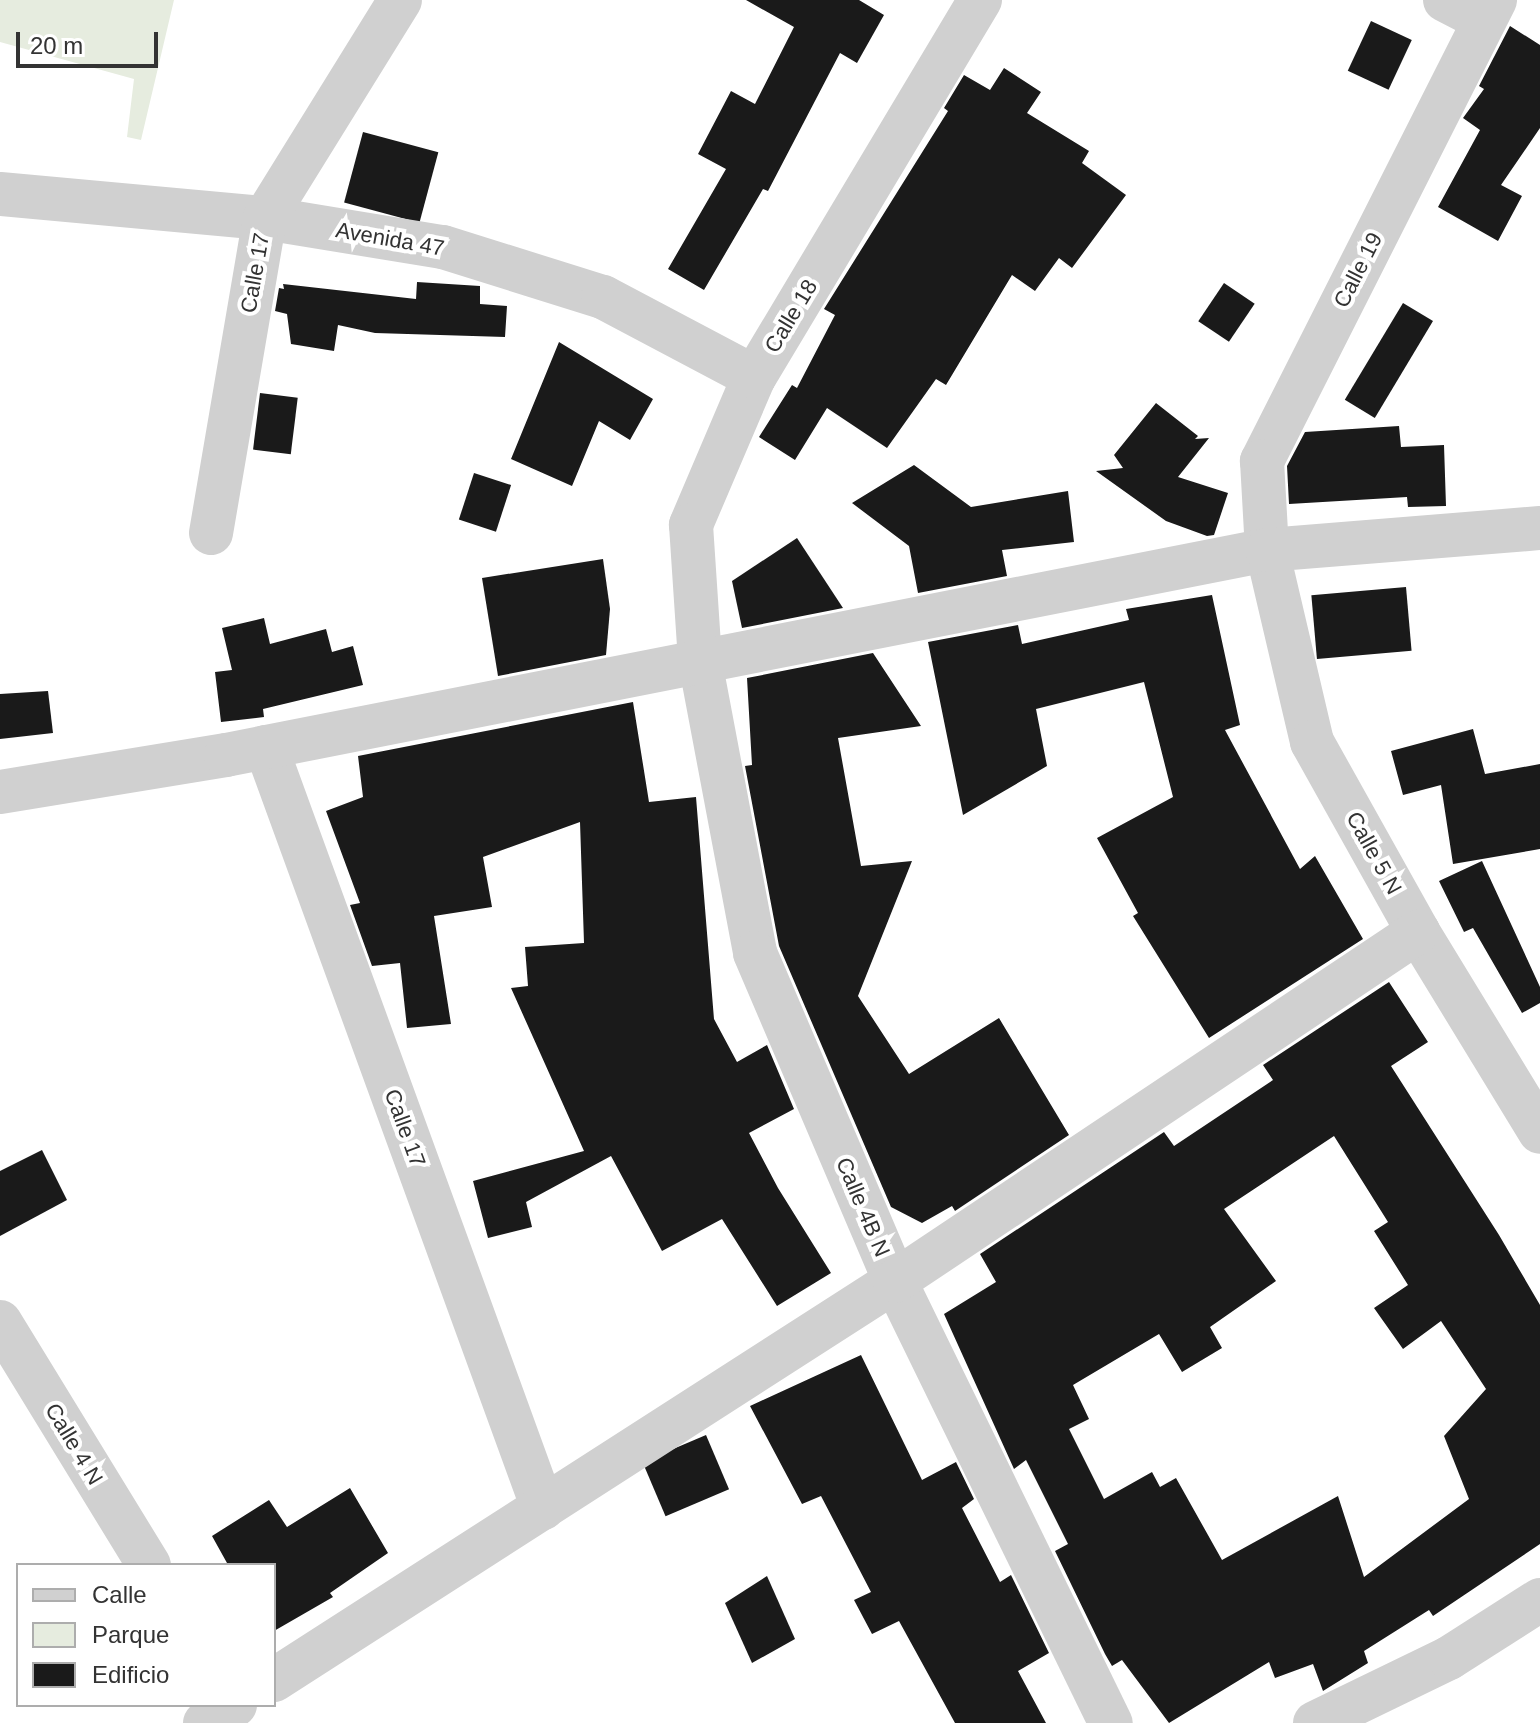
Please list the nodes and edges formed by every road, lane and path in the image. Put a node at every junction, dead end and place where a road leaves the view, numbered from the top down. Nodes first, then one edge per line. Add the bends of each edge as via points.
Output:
1 (400, 0) edge
2 (980, 0) edge
3 (1445, 0) edge
4 (1489, 10) edge
5 (0, 194) edge
6 (265, 218) junction
7 (754, 377) junction
8 (1540, 528) edge
9 (211, 533) dead end
10 (1267, 550) junction
11 (700, 661) junction
12 (266, 747) junction
13 (0, 792) edge
14 (1418, 932) junction
15 (1540, 1132) edge
16 (895, 1281) junction
17 (0, 1322) edge
18 (543, 1508) junction
19 (148, 1563) edge
20 (1540, 1600) edge
21 (276, 1679) edge
22 (232, 1707) edge
23 (205, 1723) edge
24 (1111, 1723) edge
25 (1315, 1723) edge

1 - 6 street, Calle 17
2 - 7 street, Calle 18
3 - 4 street
4 - 10 street, Calle 19 via 1262,461
5 - 6 street, Avenida 47
6 - 7 street, Avenida 47 via 443,247 603,297
6 - 9 street, Calle 17
7 - 11 street, Calle 18 via 691,525
8 - 10 street
10 - 11 street
10 - 14 street, Calle 5 N via 1312,742
11 - 12 street
11 - 16 street, Calle 4B N via 755,953
12 - 13 street
12 - 18 street, Calle 17
14 - 15 street, Calle 5 N
14 - 16 street
16 - 18 street
16 - 24 street, Calle 4B N
17 - 19 street, Calle 4 N
18 - 21 street
20 - 25 street via 1449,1658
22 - 23 street

